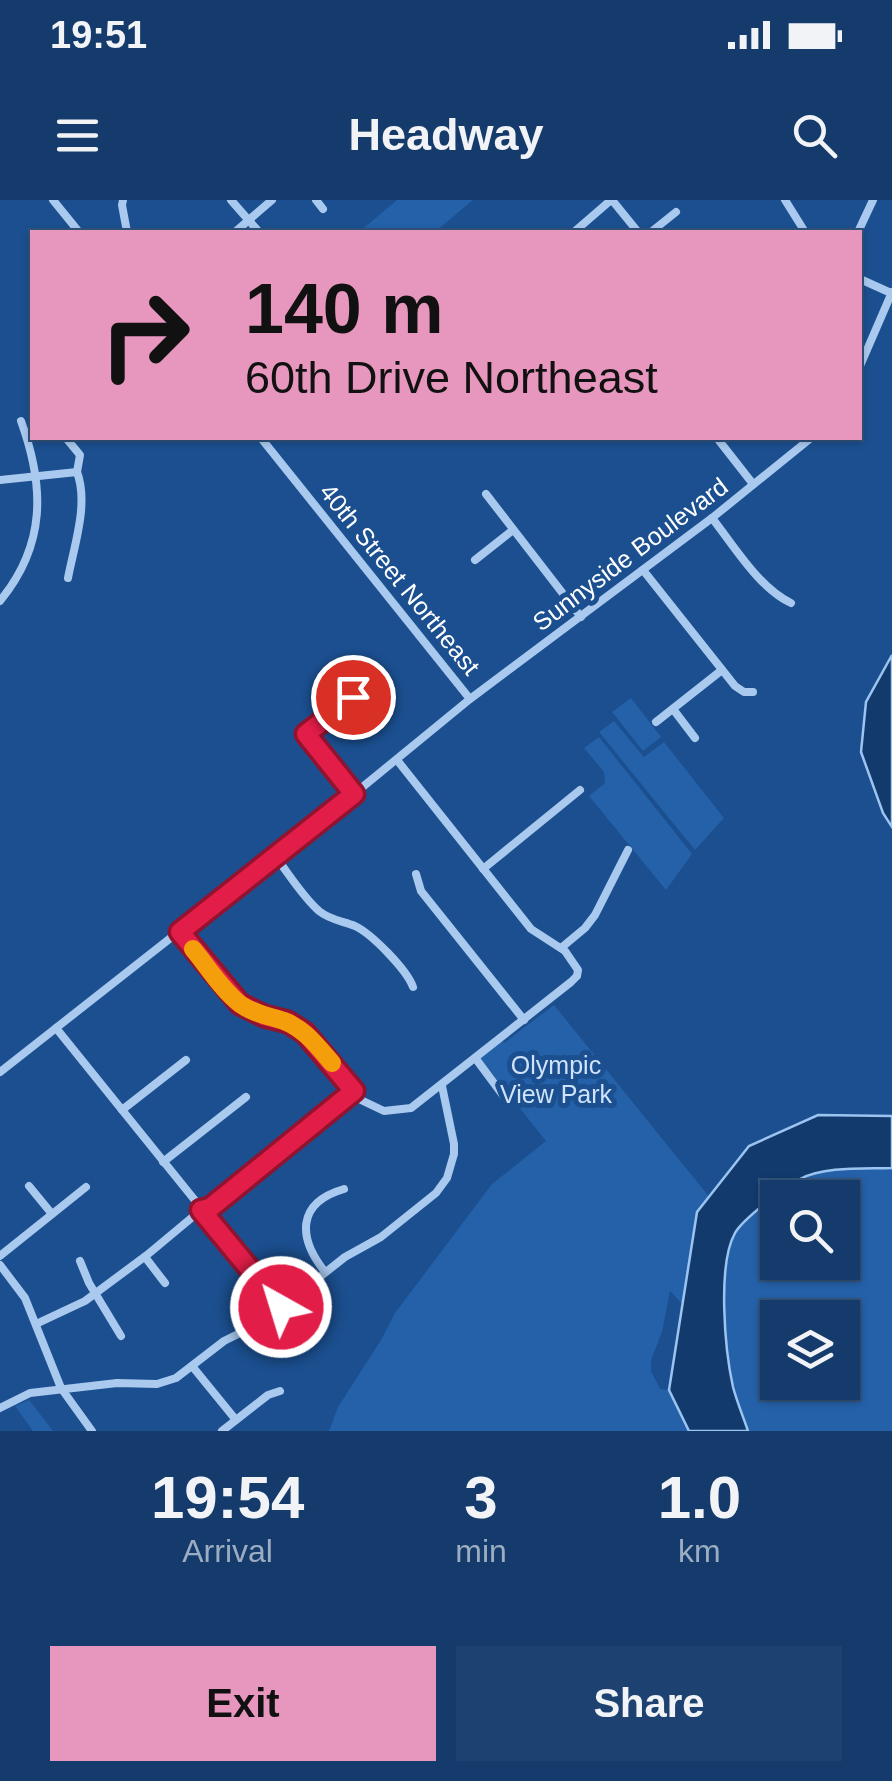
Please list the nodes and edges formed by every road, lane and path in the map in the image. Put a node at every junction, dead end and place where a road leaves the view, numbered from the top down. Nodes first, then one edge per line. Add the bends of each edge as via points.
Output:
1 (53, 200) edge
2 (123, 200) edge
3 (231, 200) edge
4 (272, 200) edge
5 (316, 200) edge
6 (611, 200) edge
7 (785, 200) edge
8 (873, 200) edge
9 (324, 209) dead end
10 (676, 212) dead end
11 (248, 221) junction
12 (77, 230) edge
13 (127, 230) edge
14 (237, 230) edge
15 (256, 230) edge
16 (576, 230) edge
17 (636, 230) edge
18 (654, 230) edge
19 (804, 230) edge
20 (859, 230) edge
21 (862, 280) edge
22 (892, 292) edge
23 (862, 361) edge
24 (21, 422) dead end
25 (68, 440) edge
26 (263, 440) edge
27 (719, 440) edge
28 (805, 440) edge
29 (77, 472) junction
30 (36, 474) junction
31 (0, 480) edge
32 (753, 484) junction
33 (486, 494) dead end
34 (712, 518) junction
35 (513, 530) junction
36 (475, 560) dead end
37 (643, 570) junction
38 (68, 578) dead end
39 (0, 602) edge
40 (791, 603) dead end
41 (581, 616) junction
42 (330, 668) dead end
43 (722, 670) junction
44 (374, 680) dead end
45 (753, 692) dead end
46 (353, 697) junction
47 (470, 699) junction
48 (673, 709) junction
49 (656, 722) dead end
50 (375, 726) dead end
51 (696, 738) dead end
52 (397, 760) junction
53 (580, 790) dead end
54 (354, 794) junction
55 (628, 850) dead end
56 (275, 856) junction
57 (484, 868) junction
58 (416, 874) dead end
59 (180, 932) junction
60 (561, 948) junction
61 (413, 987) dead end
62 (524, 1020) junction
63 (56, 1028) junction
64 (476, 1059) junction
65 (186, 1060) dead end
66 (0, 1072) edge
67 (442, 1086) junction
68 (354, 1091) junction
69 (246, 1097) dead end
70 (506, 1098) dead end
71 (122, 1110) junction
72 (163, 1162) junction
73 (30, 1186) dead end
74 (86, 1187) dead end
75 (344, 1189) dead end
76 (201, 1210) junction
77 (52, 1214) junction
78 (0, 1256) edge
79 (145, 1257) junction
80 (80, 1261) dead end
81 (0, 1265) edge
82 (325, 1272) junction
83 (166, 1283) dead end
84 (95, 1293) junction
85 (282, 1306) junction
86 (36, 1324) junction
87 (314, 1330) dead end
88 (121, 1336) dead end
89 (192, 1366) junction
90 (61, 1388) junction
91 (280, 1390) dead end
92 (0, 1408) edge
93 (236, 1420) junction
94 (92, 1431) edge
95 (222, 1431) edge

1 - 12 street
2 - 13 street
3 - 11 street
4 - 11 street
5 - 9 street
6 - 16 street
6 - 17 street
7 - 19 street
8 - 20 street
10 - 18 street
11 - 14 street
11 - 15 street
21 - 22 street
22 - 23 street
24 - 30 street
25 - 29 street via 80,455
26 - 47 street, 40th Street Northeast
27 - 32 street
28 - 32 street, Sunnyside Boulevard
29 - 30 street
29 - 38 street via 81,506
30 - 31 street
30 - 39 street via 39,508 32,540
32 - 34 street, Sunnyside Boulevard
33 - 35 street
34 - 37 street, Sunnyside Boulevard
34 - 40 street via 767,587
35 - 36 street
35 - 41 street
37 - 41 street, Sunnyside Boulevard
37 - 43 street
41 - 47 street, Sunnyside Boulevard
42 - 46 street
43 - 45 street via 734,686
43 - 48 street
44 - 46 street
46 - 50 street
46 - 54 street via 306,734
47 - 52 street, Sunnyside Boulevard
48 - 49 street
48 - 51 street
52 - 54 street
52 - 57 street
53 - 57 street
54 - 56 street
55 - 60 street via 595,915
56 - 59 street
56 - 61 street via 316,908 359,928
57 - 60 street via 531,928
58 - 62 street via 421,891
59 - 63 street
59 - 68 street via 240,1004 305,1033
60 - 62 street via 577,976
62 - 64 street
63 - 66 street
63 - 71 street
64 - 67 street
64 - 70 street
65 - 71 street
67 - 68 street via 412,1108 384,1111
67 - 82 street via 454,1154 442,1186 382,1237
68 - 76 street
69 - 72 street
71 - 72 street
72 - 76 street
73 - 77 street
74 - 77 street
75 - 82 street via 316,1202 307,1221 307,1242
76 - 79 street
76 - 85 street
77 - 78 street
79 - 83 street
79 - 84 street
80 - 84 street
81 - 86 street
82 - 85 street
84 - 86 street
84 - 88 street
85 - 87 street via 300,1327
85 - 89 street
86 - 90 street
89 - 90 street via 157,1384
89 - 93 street
90 - 92 street
90 - 94 street
91 - 93 street
93 - 95 street

